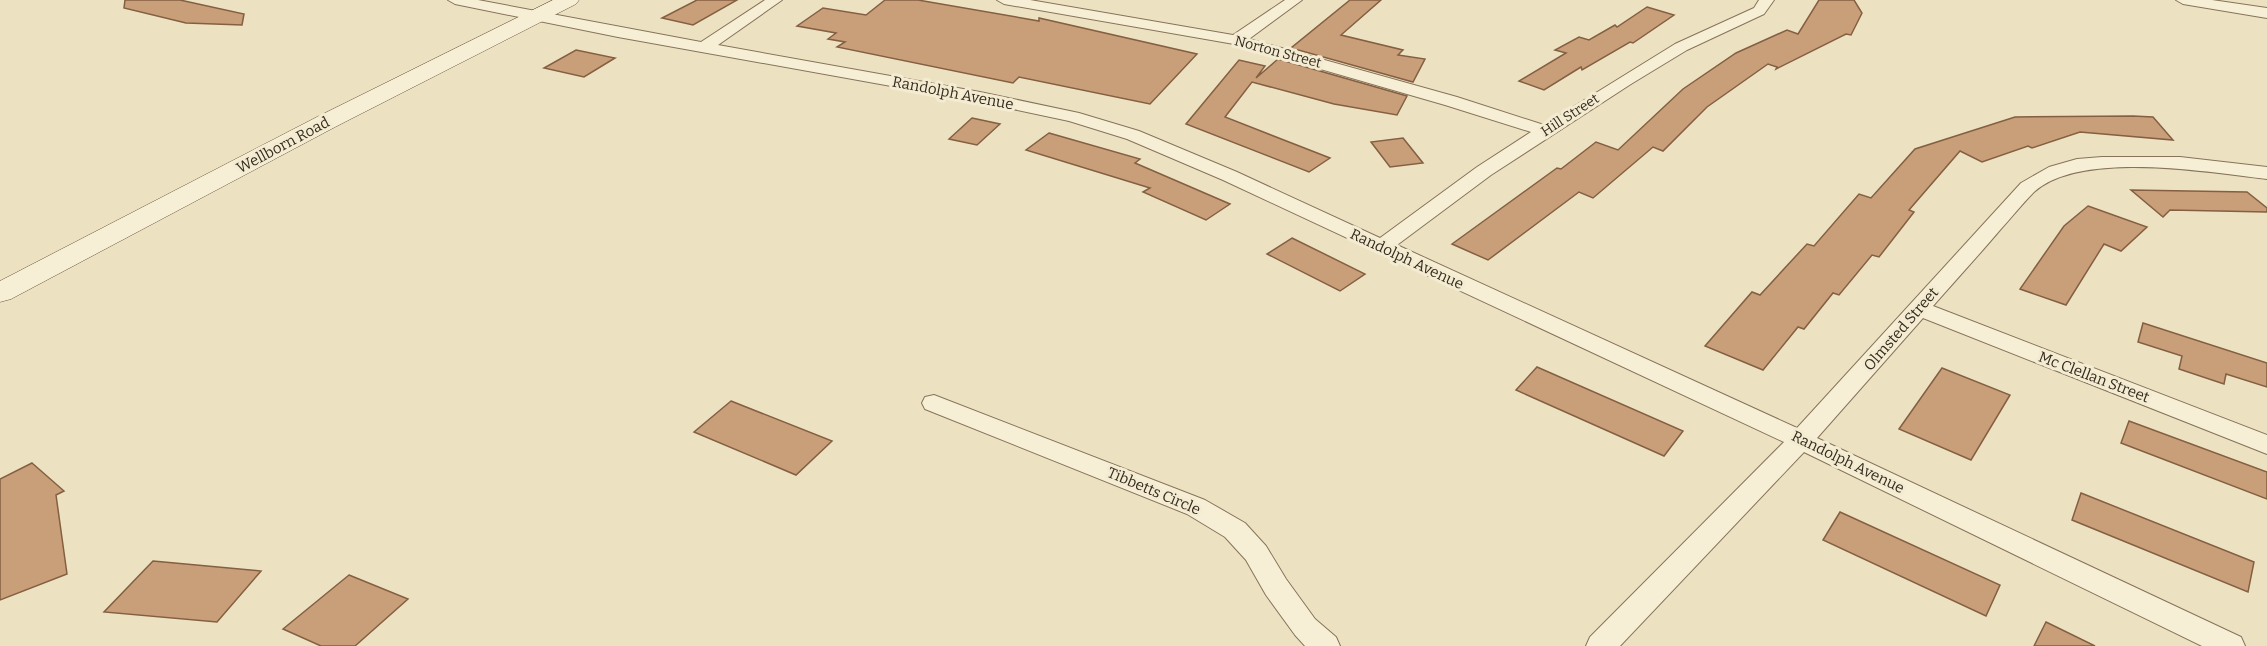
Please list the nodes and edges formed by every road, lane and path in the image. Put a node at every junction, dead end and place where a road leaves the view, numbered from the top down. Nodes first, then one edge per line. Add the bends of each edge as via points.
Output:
1 (455, 0) edge
2 (569, 0) edge
3 (775, 0) edge
4 (1004, 0) edge
5 (1295, 0) edge
6 (1767, 0) edge
7 (2183, 0) edge
8 (2267, 13) edge
9 (536, 16) junction
10 (1236, 40) junction
11 (704, 47) junction
12 (1545, 131) junction
13 (2267, 173) edge
14 (1381, 247) junction
15 (0, 293) edge
16 (1920, 309) junction
17 (934, 403) dead end
18 (1801, 440) junction
19 (2267, 445) edge
20 (1324, 646) edge
21 (1601, 646) edge
22 (2230, 646) edge

1 - 9 street, Randolph Avenue
2 - 9 street, Wellborn Road
3 - 11 street
4 - 10 street, Norton Street
5 - 10 street
6 - 12 street, Hill Street via 1759,11 1681,47
7 - 8 street
9 - 11 street, Randolph Avenue
9 - 15 street, Wellborn Road
10 - 12 street, Norton Street
11 - 14 street, Randolph Avenue via 1073,117 1133,135
12 - 14 street, Hill Street
13 - 16 street, Olmsted Street via 2141,162 2077,165 2055,171 2028,187
14 - 18 street, Randolph Avenue
16 - 18 street, Olmsted Street
16 - 19 street, Mc Clellan Street
17 - 20 street, Tibbetts Circle via 1196,507 1235,530 1256,553 1305,627
18 - 21 street, Olmsted Street
18 - 22 street, Randolph Avenue

